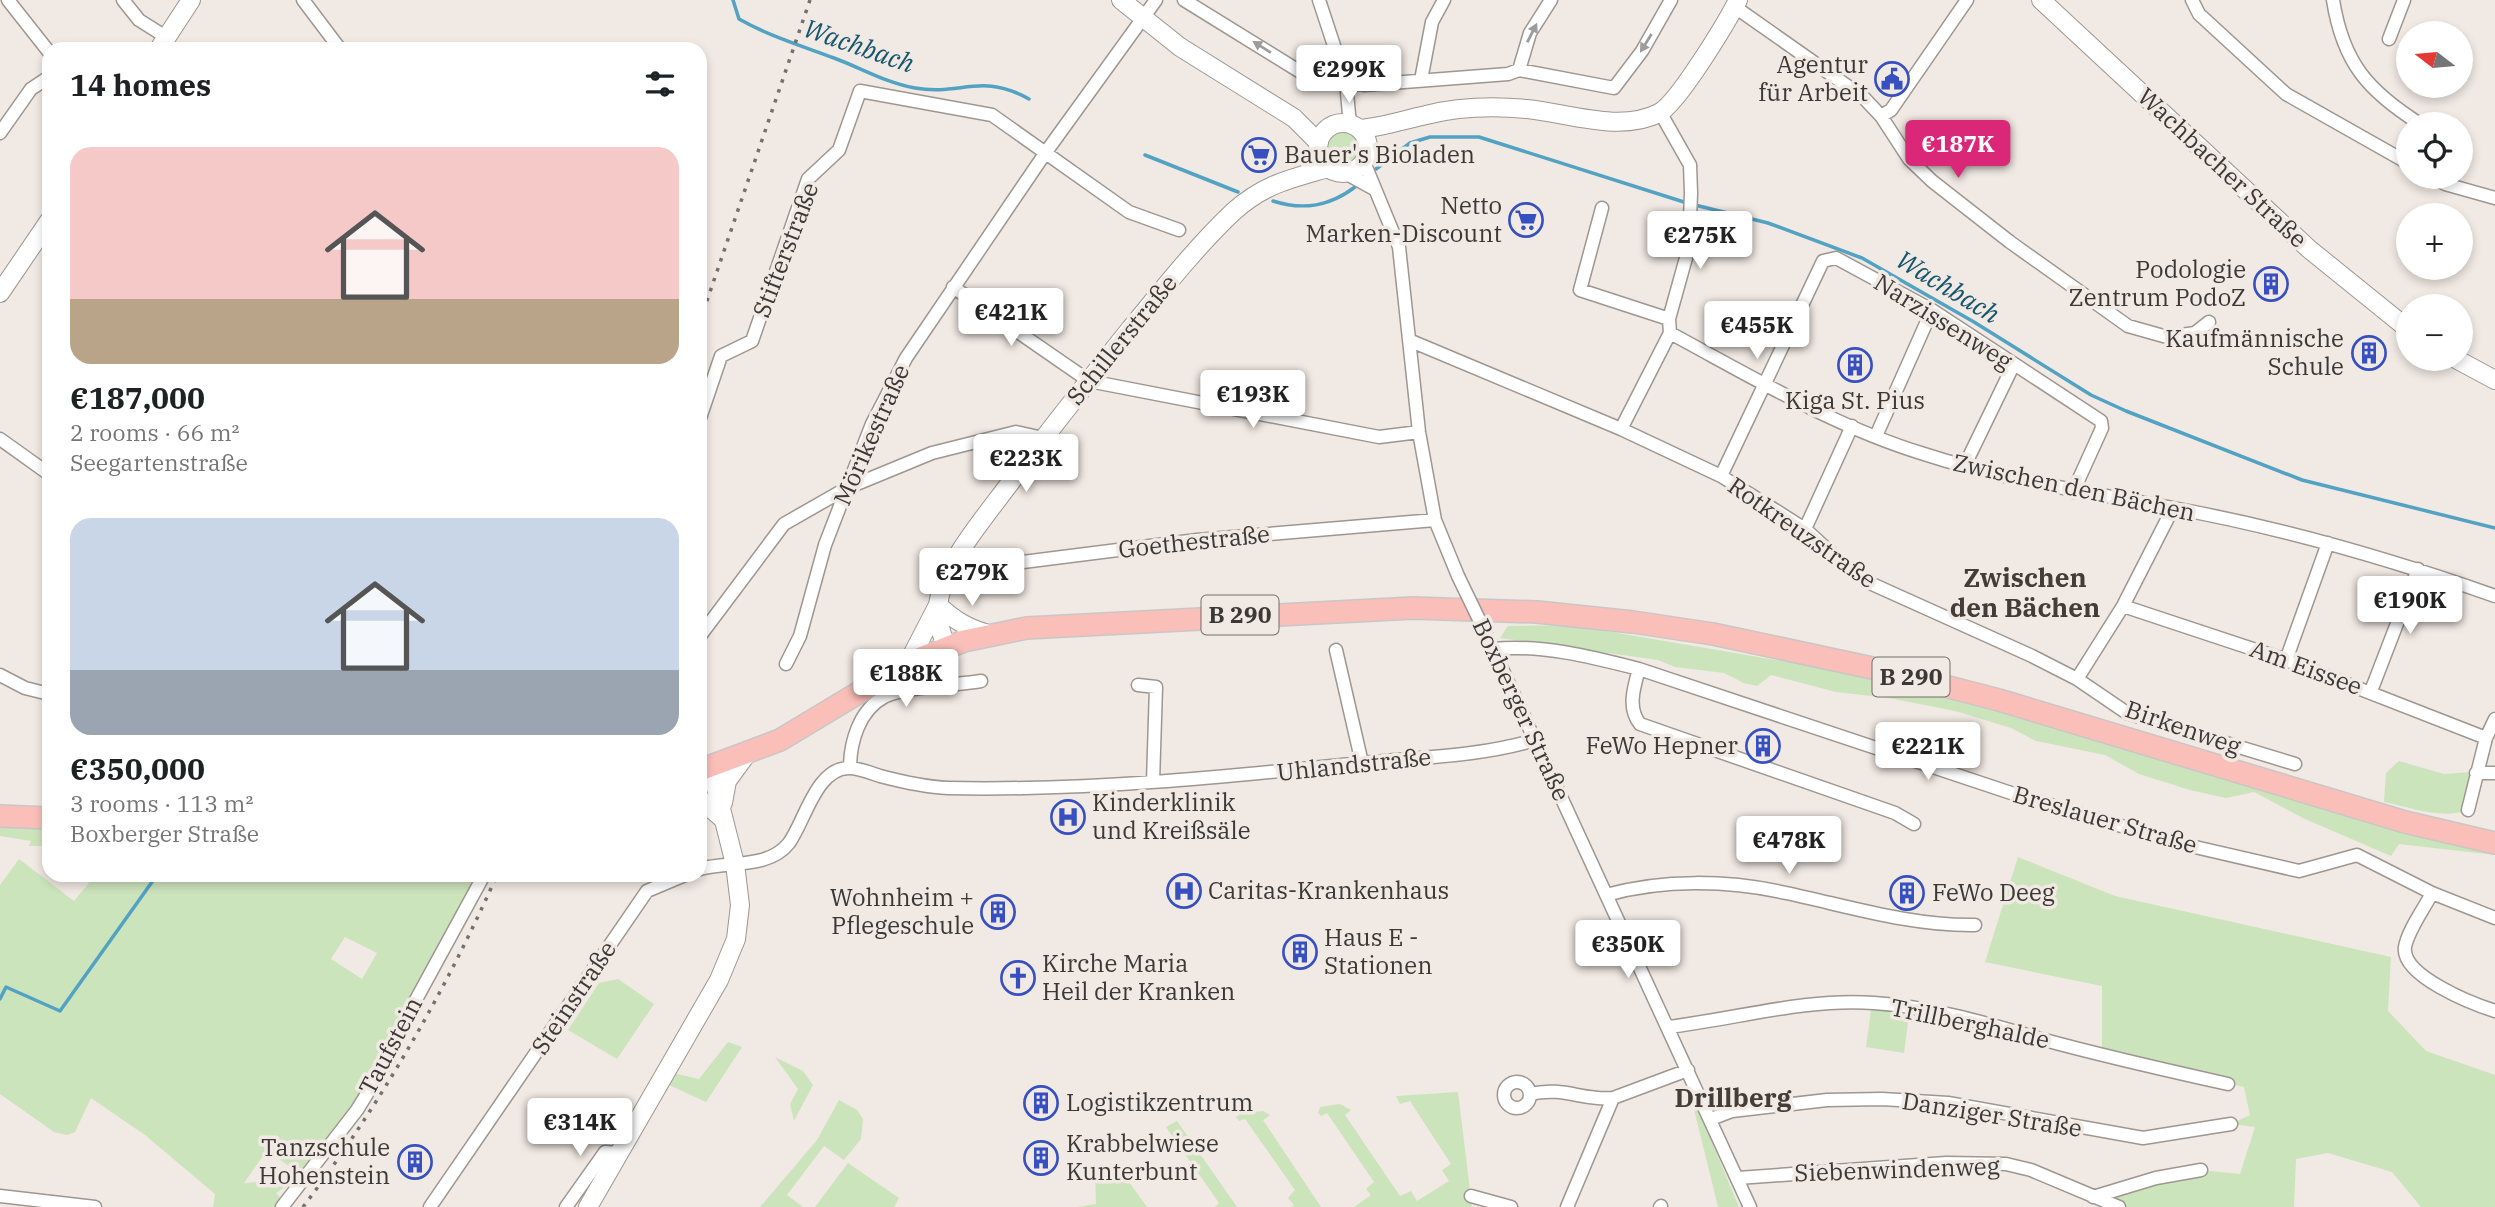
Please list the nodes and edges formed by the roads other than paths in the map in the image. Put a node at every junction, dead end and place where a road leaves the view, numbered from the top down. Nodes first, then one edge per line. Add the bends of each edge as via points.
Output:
1 (8, 0) edge
2 (122, 0) edge
3 (191, 0) edge
4 (303, 0) edge
5 (1121, 0) edge
6 (1156, 0) edge
7 (1184, 0) edge
8 (1319, 0) edge
9 (1444, 0) edge
10 (1551, 0) edge
11 (1671, 0) edge
12 (1967, 0) edge
13 (2041, 0) edge
14 (2192, 0) edge
15 (2333, 0) edge
16 (2404, 0) edge
17 (1737, 3) edge
18 (1141, 18) junction
19 (2389, 39) dead end
20 (162, 42) edge
21 (164, 42) edge
22 (335, 42) edge
23 (42, 43) edge
24 (1519, 70) junction
25 (1421, 80) junction
26 (42, 82) edge
27 (1346, 82) junction
28 (1660, 112) junction
29 (2401, 112) edge
30 (1881, 116) junction
31 (1294, 118) junction
32 (1401, 123) junction
33 (1330, 127) junction
34 (1355, 127) junction
35 (0, 132) edge
36 (1046, 152) junction
37 (1366, 155) junction
38 (2396, 156) edge
39 (1328, 159) junction
40 (1374, 189) junction
41 (2463, 189) edge
42 (2495, 198) edge
43 (1602, 208) dead end
44 (42, 230) edge
45 (1179, 230) dead end
46 (2, 286) edge
47 (953, 287) junction
48 (1932, 310) junction
49 (1669, 319) junction
50 (2396, 319) edge
51 (2209, 322) dead end
52 (1671, 333) junction
53 (1410, 341) junction
54 (2013, 366) junction
55 (2473, 368) edge
56 (2495, 380) edge
57 (1089, 381) junction
58 (1765, 384) junction
59 (707, 397) edge
60 (1852, 426) junction
61 (1621, 429) junction
62 (1419, 432) junction
63 (1876, 436) junction
64 (1043, 438) junction
65 (0, 439) edge
66 (1964, 467) junction
67 (42, 469) edge
68 (1721, 476) junction
69 (847, 488) junction
70 (2073, 492) junction
71 (2173, 508) junction
72 (1435, 520) junction
73 (1805, 529) junction
74 (2328, 543) junction
75 (955, 563) junction
76 (2418, 569) junction
77 (2495, 596) edge
78 (938, 605) junction
79 (2123, 606) junction
80 (707, 627) edge
81 (992, 635) junction
82 (946, 647) junction
83 (1493, 649) junction
84 (1336, 650) dead end
85 (2286, 660) junction
86 (908, 663) junction
87 (786, 664) dead end
88 (1639, 669) junction
89 (0, 675) edge
90 (2077, 679) junction
91 (981, 681) dead end
92 (1138, 685) dead end
93 (2371, 691) junction
94 (42, 692) edge
95 (2495, 719) edge
96 (2486, 738) junction
97 (1535, 740) junction
98 (763, 748) junction
99 (1362, 763) junction
100 (2295, 764) dead end
101 (707, 768) edge
102 (850, 768) junction
103 (2476, 773) junction
104 (2495, 773) edge
105 (707, 774) edge
106 (1153, 782) junction
107 (707, 805) edge
108 (2468, 810) dead end
109 (0, 816) edge
110 (42, 818) edge
111 (724, 819) junction
112 (1914, 824) dead end
113 (2495, 844) edge
114 (735, 864) junction
115 (707, 868) edge
116 (480, 882) edge
117 (666, 882) edge
118 (2432, 893) junction
119 (1606, 895) junction
120 (2495, 918) edge
121 (1975, 925) dead end
122 (2495, 1011) edge
123 (1668, 1027) junction
124 (1688, 1070) junction
125 (2228, 1084) dead end
126 (1530, 1094) dead end
127 (1613, 1098) junction
128 (1711, 1119) junction
129 (2231, 1124) dead end
130 (617, 1153) junction
131 (2201, 1170) dead end
132 (1738, 1178) junction
133 (0, 1196) edge
134 (1471, 1196) dead end
135 (2093, 1197) junction
136 (95, 1207) edge
137 (282, 1207) edge
138 (430, 1207) edge
139 (566, 1207) edge
140 (588, 1207) edge
141 (1511, 1207) edge
142 (1567, 1207) edge
143 (1750, 1207) edge
144 (2119, 1207) edge

1 - 23 street
2 - 20 street
3 - 21 street
4 - 22 street
5 - 18 street
6 - 18 street, Mörikestraße
27 -> 7 street via 1307,76
8 - 27 street
9 - 25 street via 1432,22
24 -> 10 street via 1530,33
11 -> 24 street via 1614,88
12 - 30 street via 1891,110
13 - 50 street, Wachbacher Straße via 2309,249
14 - 38 street via 2199,14 2286,94
15 - 29 street via 2346,53
16 - 19 street
17 - 28 street via 1681,89
17 - 30 street via 1863,97
18 - 31 street
18 - 36 street, Mörikestraße
24 - 25 street
25 - 27 street via 1365,85
26 - 35 street via 31,89
27 - 34 street
28 - 32 street via 1609,121 1526,109 1479,108 1427,114
28 - 49 street via 1690,165 1689,247
30 - 51 street via 1900,148 1932,181 2128,326 2167,337 2195,333
31 - 33 street
31 - 39 street
32 - 34 street
32 - 37 street
33 - 34 street
33 - 39 street
34 - 37 street
36 - 45 street, Stifterstraße via 1129,212
36 - 47 street, Mörikestraße
36 - 59 street, Stifterstraße via 992,115 860,91 839,150 808,180 752,341 721,356
37 - 39 street
37 - 40 street, Boxberger Straße
39 - 40 street
39 - 57 street, Schillerstraße via 1265,188 1234,211 1177,272
40 - 53 street, Boxberger Straße via 1399,247
41 - 42 street
43 - 49 street via 1580,290
44 - 46 street
47 - 57 street
47 - 69 street, Mörikestraße via 906,358 872,424
48 - 54 street, Narzissenweg
48 - 58 street, Narzissenweg via 1836,258 1823,261
48 - 63 street
49 - 52 street
52 - 58 street, Zwischen den Bächen
52 - 61 street
53 - 61 street, Rotkreuzstraße
53 - 62 street, Boxberger Straße
54 - 66 street
54 - 70 street, Narzissenweg via 2101,421
55 - 56 street
57 - 62 street via 1379,437
57 - 64 street, Schillerstraße
58 - 60 street, Zwischen den Bächen
58 - 68 street
60 - 63 street, Zwischen den Bächen
60 - 73 street
61 - 68 street, Rotkreuzstraße
62 - 72 street, Boxberger Straße
63 - 66 street, Zwischen den Bächen
64 - 69 street via 1016,432 932,453
64 - 75 street, Schillerstraße
65 - 67 street
66 - 70 street, Zwischen den Bächen
68 - 73 street, Rotkreuzstraße
69 - 80 street via 784,524
69 - 87 street, Mörikestraße via 825,545 800,636
70 - 71 street, Zwischen den Bächen
71 - 74 street, Zwischen den Bächen
71 - 79 street
72 - 75 street, Goethestraße via 1197,540 968,569
72 - 83 street, Boxberger Straße, bridge
73 - 90 street, Rotkreuzstraße via 1872,584
74 - 76 street, Zwischen den Bächen
74 - 85 street
75 - 78 street, Schillerstraße
76 - 77 street, Zwischen den Bächen
76 - 93 street
78 - 81 street via 969,629
78 - 82 street, Schillerstraße
78 - 86 street, Schillerstraße
79 - 85 street, Am Eissee
79 - 90 street
81 - 82 main road, B 290
81 - 113 main road, B 290 via 1105,622 1413,608 1537,612 1633,622 1713,634 1954,688 2405,822
82 - 86 main road, B 290
83 - 88 street, Breslauer Straße via 1515,647 1592,657
83 - 97 street, Boxberger Straße
84 - 99 street
85 - 93 street, Am Eissee
86 - 98 main road, B 290
88 - 112 street via 1632,710 1640,724 1895,813
88 - 118 street, Breslauer Straße via 2182,844 2299,871 2357,855
89 - 94 street
90 - 100 street, Birkenweg via 2127,713
91 - 102 street via 884,697 854,733
92 - 106 street via 1156,687
93 - 96 street, Am Eissee
95 - 96 street
96 - 103 street
97 - 99 street, Uhlandstraße via 1478,752
97 - 119 street, Boxberger Straße
98 - 101 main road, B 290
98 - 111 street via 727,780 722,796
99 - 106 street, Uhlandstraße
102 - 106 street, Uhlandstraße via 946,788
102 - 114 street via 834,771 821,785 787,845 769,859
103 - 104 street
103 - 108 street
105 - 111 street
107 - 111 street
109 - 110 main road
111 - 114 street
114 - 115 street
114 - 130 street via 740,905 736,939 719,980
116 - 137 street, Taufstein via 389,1058 357,1110
117 - 138 street, Steinstraße via 652,887
118 - 120 street
118 - 122 street via 2405,947 2407,960 2423,976 2467,1002
119 - 121 street via 1636,886 1724,885 1783,892 1944,925
119 - 123 street, Boxberger Straße
123 - 124 street, Boxberger Straße
123 - 125 street, Trillberghalde via 1798,1006 1898,1005
124 - 127 street
124 - 128 street, Boxberger Straße
126 - 127 street via 1559,1090
127 - 142 street
128 - 129 street, Danziger Straße via 1828,1100 1882,1099 1948,1103 2143,1138
128 - 132 street, Boxberger Straße
130 - 139 street via 605,1152
130 - 140 street
131 - 135 street
132 - 135 street, Siebenwindenweg via 1933,1164 2006,1164
132 - 143 street, Boxberger Straße
133 - 136 street
134 - 141 street
135 - 144 street, Siebenwindenweg

